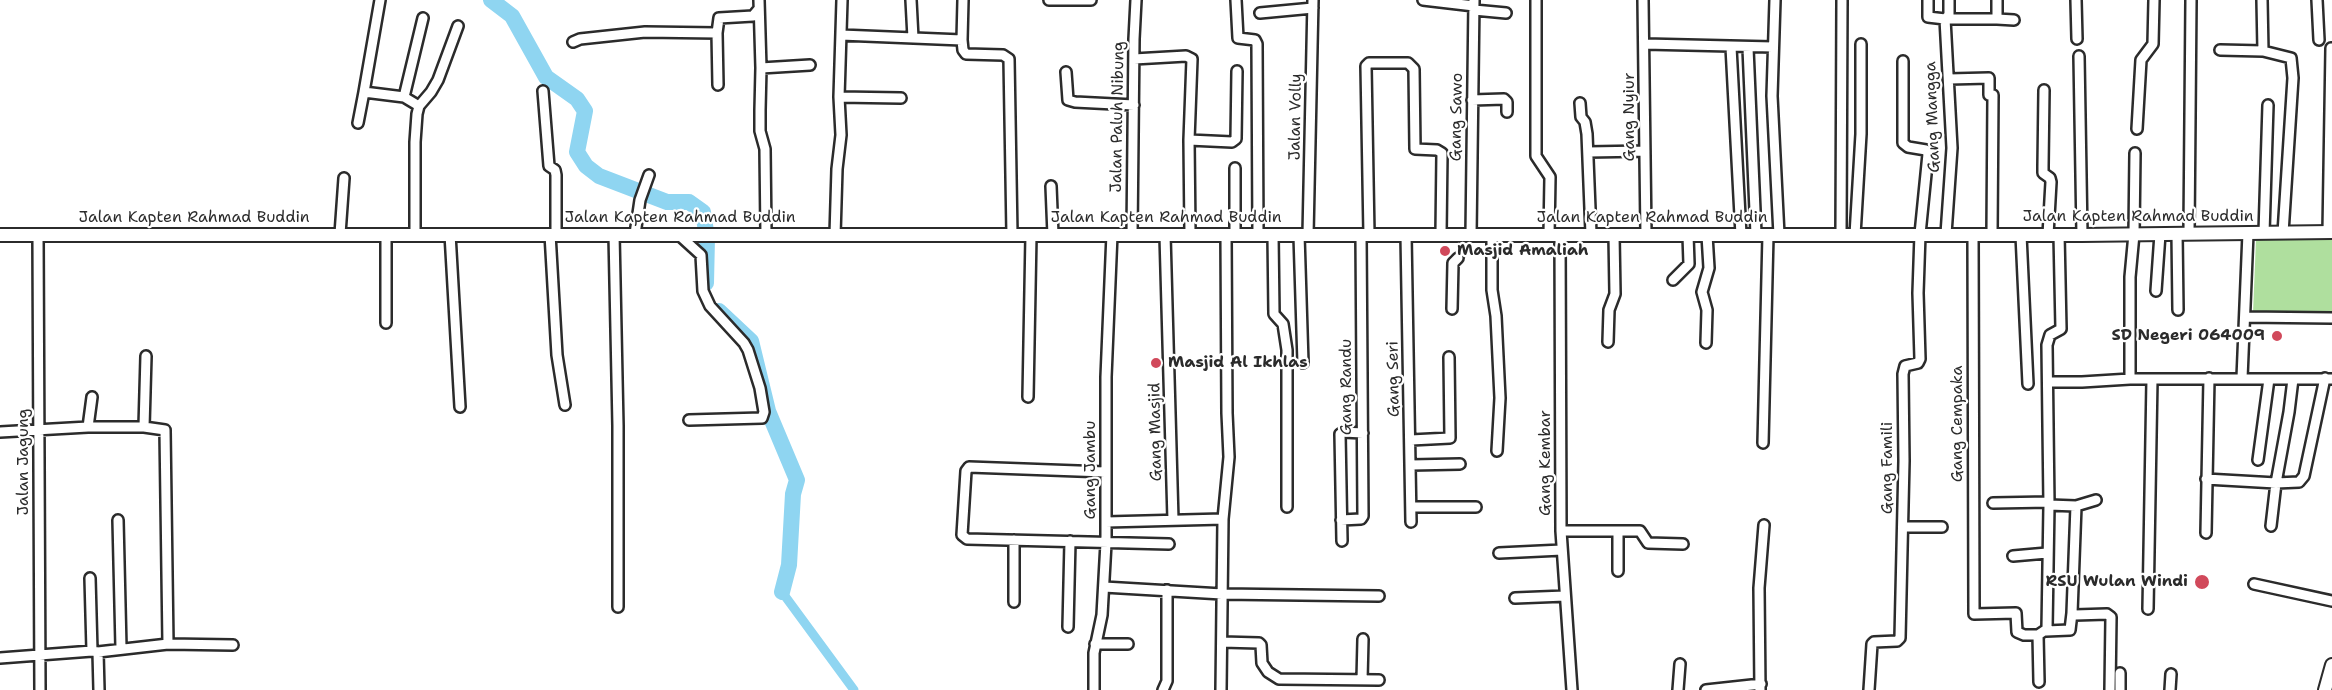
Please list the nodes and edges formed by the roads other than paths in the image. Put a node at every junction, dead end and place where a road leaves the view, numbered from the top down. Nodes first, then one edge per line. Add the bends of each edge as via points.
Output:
1 (380, 0) edge
2 (759, 0) edge
3 (842, 0) edge
4 (911, 0) edge
5 (963, 0) edge
6 (1049, 0) edge
7 (1074, 0) edge
8 (1091, 0) edge
9 (1136, 0) edge
10 (1236, 0) edge
11 (1423, 0) edge
12 (1536, 0) edge
13 (1644, 0) edge
14 (1775, 0) edge
15 (1842, 0) edge
16 (1928, 0) edge
17 (1949, 0) edge
18 (1997, 0) edge
19 (2076, 0) edge
20 (2154, 0) edge
21 (2191, 0) edge
22 (2262, 0) edge
23 (2317, 0) edge
24 (1313, 4) edge
25 (1474, 5) edge
26 (758, 10) junction
27 (1260, 13) dead end
28 (1506, 13) dead end
29 (423, 18) dead end
30 (1945, 19) junction
31 (1997, 19) junction
32 (2014, 20) dead end
33 (458, 26) dead end
34 (717, 33) junction
35 (841, 35) junction
36 (913, 38) junction
37 (2076, 39) dead end
38 (962, 40) junction
39 (2319, 40) dead end
40 (573, 42) dead end
41 (1645, 44) junction
42 (1861, 44) dead end
43 (1731, 47) junction
44 (1773, 47) junction
45 (1748, 48) junction
46 (2331, 48) edge
47 (2220, 50) dead end
48 (2263, 51) junction
49 (2079, 56) dead end
50 (1134, 57) junction
51 (1903, 61) dead end
52 (810, 65) dead end
53 (761, 68) junction
54 (1237, 71) dead end
55 (1066, 72) dead end
56 (1949, 79) junction
57 (718, 85) dead end
58 (2044, 90) dead end
59 (543, 91) dead end
60 (364, 92) junction
61 (839, 97) junction
62 (404, 98) junction
63 (901, 98) dead end
64 (1472, 100) junction
65 (1580, 104) dead end
66 (1134, 105) junction
67 (2268, 105) dead end
68 (419, 106) junction
69 (1507, 112) dead end
70 (358, 123) dead end
71 (2137, 129) dead end
72 (1189, 140) junction
73 (1645, 151) junction
74 (1588, 152) junction
75 (2135, 153) dead end
76 (1235, 168) dead end
77 (649, 175) dead end
78 (344, 178) dead end
79 (1051, 186) dead end
80 (2248, 232) junction
81 (2264, 232) junction
82 (2283, 232) junction
83 (2330, 232) edge
84 (2183, 233) junction
85 (340, 234) junction
86 (386, 234) junction
87 (416, 234) junction
88 (450, 234) junction
89 (553, 234) junction
90 (614, 234) junction
91 (635, 234) junction
92 (1112, 234) junction
93 (1190, 234) junction
94 (1258, 234) junction
95 (1406, 234) junction
96 (1441, 234) junction
97 (1492, 234) junction
98 (1591, 234) junction
99 (1614, 234) junction
100 (1768, 234) junction
101 (1841, 234) junction
102 (1920, 234) junction
103 (1946, 234) junction
104 (1973, 234) junction
105 (1992, 234) junction
106 (2054, 234) junction
107 (2134, 234) junction
108 (2160, 234) junction
109 (0, 235) edge
110 (38, 235) junction
111 (679, 235) junction
112 (766, 235) junction
113 (835, 235) junction
114 (1012, 235) junction
115 (1031, 235) junction
116 (1053, 235) junction
117 (1132, 235) junction
118 (1165, 235) junction
119 (1231, 235) junction
120 (1273, 235) junction
121 (1304, 235) junction
122 (1365, 235) junction
123 (1554, 235) junction
124 (1646, 235) junction
125 (1688, 235) junction
126 (1707, 235) junction
127 (1741, 235) junction
128 (1855, 235) junction
129 (2021, 235) junction
130 (2087, 235) junction
131 (1465, 238) junction
132 (1458, 258) tunnel mouth
133 (1672, 280) dead end
134 (2157, 291) dead end
135 (1452, 309) dead end
136 (2178, 310) dead end
137 (2245, 317) junction
138 (2332, 318) edge
139 (386, 323) dead end
140 (1608, 342) dead end
141 (1706, 343) dead end
142 (146, 356) dead end
143 (1449, 357) dead end
144 (1303, 363) dead end
145 (2210, 378) junction
146 (2242, 378) junction
147 (2328, 378) edge
148 (2130, 379) junction
149 (2152, 379) junction
150 (2269, 379) junction
151 (2293, 379) junction
152 (2048, 382) junction
153 (2028, 384) dead end
154 (1028, 397) dead end
155 (92, 398) dead end
156 (565, 405) dead end
157 (460, 407) dead end
158 (689, 420) dead end
159 (88, 427) junction
160 (144, 427) junction
161 (39, 429) junction
162 (0, 432) edge
163 (1363, 433) junction
164 (1411, 440) junction
165 (1763, 443) dead end
166 (1497, 451) dead end
167 (2258, 460) dead end
168 (1460, 464) dead end
169 (1411, 465) junction
170 (1105, 472) junction
171 (2206, 478) junction
172 (2276, 483) junction
173 (2096, 500) dead end
174 (1993, 503) dead end
175 (2049, 503) junction
176 (2076, 506) junction
177 (1287, 507) dead end
178 (1412, 507) junction
179 (1476, 507) dead end
180 (1223, 519) junction
181 (118, 520) dead end
182 (1173, 520) junction
183 (1341, 520) junction
184 (1106, 522) junction
185 (1412, 522) dead end
186 (1764, 525) dead end
187 (2271, 526) dead end
188 (1903, 527) junction
189 (1942, 527) dead end
190 (1561, 531) junction
191 (1618, 532) junction
192 (2205, 533) dead end
193 (1014, 540) junction
194 (1342, 541) dead end
195 (1070, 542) junction
196 (1106, 543) junction
197 (1169, 544) dead end
198 (1683, 544) dead end
199 (1562, 550) junction
200 (1499, 553) dead end
201 (2047, 553) junction
202 (2013, 556) dead end
203 (1618, 571) dead end
204 (90, 578) dead end
205 (2254, 584) dead end
206 (1104, 587) junction
207 (1167, 590) junction
208 (1222, 594) junction
209 (1379, 596) dead end
210 (1565, 596) junction
211 (1515, 598) dead end
212 (2332, 601) edge
213 (1014, 602) dead end
214 (618, 608) dead end
215 (2148, 609) dead end
216 (2072, 613) junction
217 (1068, 627) dead end
218 (2042, 633) junction
219 (1363, 639) dead end
220 (1222, 642) junction
221 (168, 644) junction
222 (1095, 644) junction
223 (1128, 644) dead end
224 (233, 645) dead end
225 (121, 648) junction
226 (95, 651) junction
227 (39, 655) junction
228 (0, 658) edge
229 (1680, 664) dead end
230 (2332, 665) edge
231 (2120, 673) dead end
232 (2171, 674) dead end
233 (1362, 680) junction
234 (1379, 680) dead end
235 (2039, 682) dead end
236 (1334, 685) edge
237 (1761, 687) edge
238 (40, 690) edge
239 (99, 690) edge
240 (1094, 690) edge
241 (1162, 690) edge
242 (1221, 690) edge
243 (1572, 690) edge
244 (1678, 690) edge
245 (1706, 690) edge
246 (1869, 690) edge
247 (2110, 690) edge
248 (2120, 690) edge
249 (2170, 690) edge
250 (2325, 690) edge

1 - 60 street
2 - 26 street
3 - 35 street
4 - 36 street
5 - 38 street
6 - 7 street
7 - 8 street
9 - 50 street, Jalan Paluh Nibung
10 - 94 street via 1238,38 1255,40 1257,44
11 - 25 street
12 - 123 street, Gang Kembar via 1536,156 1550,177
13 - 41 street, Gang Nyiur
14 - 44 street
15 - 101 street
16 - 30 street via 1928,17
17 - 30 street, Gang Mangga via 1949,15
18 - 31 street
19 - 37 street
20 - 71 street via 2153,44 2141,60
21 - 84 street
22 - 48 street
23 - 39 street
24 - 27 street
24 - 121 street, Jalan Volly
25 - 28 street
25 - 64 street, Gang Sawo
26 - 34 street via 753,16 719,18
26 - 53 street
29 - 62 street
30 - 31 street
30 - 56 street, Gang Mangga
31 - 32 street
33 - 68 street via 438,80
34 - 40 street via 645,32
34 - 57 street
35 - 36 street
35 - 61 street
36 - 38 street
38 - 114 street via 966,54 1003,55 1009,59
41 - 43 street
41 - 73 street, Gang Nyiur
42 - 128 street
43 - 45 street
43 - 127 street
44 - 45 street
44 - 100 street
45 - 100 street via 1751,150
46 - 83 street
47 - 48 street
48 - 82 street via 2288,56 2292,62
49 - 130 street
50 - 66 street, Jalan Paluh Nibung
50 - 72 street via 1192,59
51 - 102 street via 1903,142 1928,154
52 - 53 street
53 - 112 street
54 - 72 street via 1236,139
55 - 66 street via 1068,99
56 - 103 street, Gang Mangga via 1952,148
56 - 105 street via 1989,78 1989,95 1993,96
58 - 106 street via 2043,174 2051,182
59 - 89 street via 549,166 556,175
60 - 62 street
60 - 70 street
61 - 63 street
61 - 113 street via 841,135
62 - 68 street
64 - 69 street via 1504,99
64 - 131 street, Gang Sawo
65 - 74 street via 1587,127
66 - 117 street, Jalan Paluh Nibung
67 - 81 street
68 - 87 street via 415,142
72 - 93 street
73 - 74 street
73 - 124 street, Gang Nyiur
74 - 98 street
75 - 107 street
76 - 119 street
77 - 91 street
78 - 85 street
79 - 116 street
80 - 81 main road, Jalan Kapten Rahmad Buddin
80 - 84 main road, Jalan Kapten Rahmad Buddin
80 - 137 street
81 - 82 main road, Jalan Kapten Rahmad Buddin
82 - 83 main road, Jalan Kapten Rahmad Buddin
84 - 108 main road, Jalan Kapten Rahmad Buddin
84 - 136 street
85 - 86 main road, Jalan Kapten Rahmad Buddin
85 - 110 main road, Jalan Kapten Rahmad Buddin
86 - 87 main road, Jalan Kapten Rahmad Buddin
86 - 139 street
87 - 88 main road, Jalan Kapten Rahmad Buddin
88 - 89 main road, Jalan Kapten Rahmad Buddin
88 - 157 street
89 - 90 main road, Jalan Kapten Rahmad Buddin
89 - 156 street via 557,355
90 - 91 main road, Jalan Kapten Rahmad Buddin
90 - 214 street
91 - 111 main road, Jalan Kapten Rahmad Buddin
92 - 116 main road, Jalan Kapten Rahmad Buddin
92 - 117 main road, Jalan Kapten Rahmad Buddin
92 - 170 street, Gang Jambu
93 - 118 main road, Jalan Kapten Rahmad Buddin
93 - 119 main road, Jalan Kapten Rahmad Buddin
94 - 119 main road, Jalan Kapten Rahmad Buddin
94 - 120 main road, Jalan Kapten Rahmad Buddin
95 - 96 main road, Jalan Kapten Rahmad Buddin
95 - 122 main road, Jalan Kapten Rahmad Buddin
95 - 164 street, Gang Seri
96 - 122 street, Gang Randu via 1442,153 1414,149 1413,67 1408,63 1367,65
96 - 131 main road, Jalan Kapten Rahmad Buddin
97 - 123 main road, Jalan Kapten Rahmad Buddin
97 - 131 main road, Jalan Kapten Rahmad Buddin
97 - 166 street via 1500,398
98 - 99 main road, Jalan Kapten Rahmad Buddin
98 - 123 main road, Jalan Kapten Rahmad Buddin
99 - 124 main road, Jalan Kapten Rahmad Buddin
99 - 140 street via 1615,294 1609,309
100 - 101 main road, Jalan Kapten Rahmad Buddin
100 - 127 main road, Jalan Kapten Rahmad Buddin
100 - 165 street
101 - 128 main road, Jalan Kapten Rahmad Buddin
102 - 103 main road, Jalan Kapten Rahmad Buddin
102 - 128 main road, Jalan Kapten Rahmad Buddin
102 - 188 street, Gang Famili via 1920,359 1905,366 1903,374
103 - 104 main road, Jalan Kapten Rahmad Buddin
104 - 105 main road, Jalan Kapten Rahmad Buddin
104 - 218 street, Gang Cempaka via 1974,614 2016,613 2018,633
105 - 129 main road, Jalan Kapten Rahmad Buddin
106 - 129 main road, Jalan Kapten Rahmad Buddin
106 - 130 main road, Jalan Kapten Rahmad Buddin
106 - 152 street via 2061,329 2050,335 2048,342
107 - 108 main road, Jalan Kapten Rahmad Buddin
107 - 130 main road, Jalan Kapten Rahmad Buddin
107 - 148 street
108 - 134 street
109 - 110 main road, Jalan Kapten Rahmad Buddin
110 - 161 street, Jalan Jagung
111 - 112 main road, Jalan Kapten Rahmad Buddin
111 - 158 street via 701,255 703,291 710,306 744,343 754,366 764,412 762,418
112 - 113 main road, Jalan Kapten Rahmad Buddin
113 - 114 main road, Jalan Kapten Rahmad Buddin
114 - 115 main road, Jalan Kapten Rahmad Buddin
115 - 116 main road, Jalan Kapten Rahmad Buddin
115 - 154 street
117 - 118 main road, Jalan Kapten Rahmad Buddin
118 - 182 street, Gang Masjid
119 - 180 street via 1229,446
120 - 121 main road, Jalan Kapten Rahmad Buddin
120 - 177 street via 1274,314 1283,324 1287,350
121 - 122 main road, Jalan Kapten Rahmad Buddin
121 - 144 street, Jalan Volly
122 - 163 street, Gang Randu
123 - 190 street, Gang Kembar
124 - 125 main road, Jalan Kapten Rahmad Buddin
125 - 126 main road, Jalan Kapten Rahmad Buddin
125 - 133 street via 1689,264
126 - 127 main road, Jalan Kapten Rahmad Buddin
126 - 141 street via 1709,268 1701,292 1707,310
129 - 153 street
132 - 135 street via 1453,263
137 - 138 street
137 - 146 street
142 - 160 street
143 - 164 street via 1450,438
145 - 146 street
145 - 149 street
145 - 171 street
146 - 150 street
147 - 151 street
147 - 172 street via 2304,476 2295,483
148 - 149 street
148 - 152 street
149 - 215 street
150 - 151 street
150 - 167 street
151 - 172 street
152 - 175 street
155 - 159 street
159 - 160 street
159 - 161 street
160 - 221 street via 162,428 166,434
161 - 162 street
161 - 227 street, Jalan Jagung
163 - 183 street, Gang Randu via 1363,516
163 - 183 street via 1340,434
164 - 169 street, Gang Seri
168 - 169 street
169 - 178 street, Gang Seri
170 - 184 street, Gang Jambu
170 - 193 street via 969,467 962,535 967,539
171 - 172 street
171 - 192 street
172 - 187 street
173 - 176 street
174 - 175 street
175 - 176 street
175 - 201 street
176 - 216 street
178 - 179 street
178 - 185 street, Gang Seri
180 - 182 street
180 - 208 street
181 - 225 street
182 - 184 street
183 - 194 street
184 - 196 street, Gang Jambu
186 - 237 street via 1759,588
188 - 189 street
188 - 246 street, Gang Famili via 1900,638 1872,644
190 - 191 street
190 - 199 street, Gang Kembar
191 - 198 street via 1641,531 1648,543
191 - 203 street
193 - 195 street
193 - 213 street
195 - 196 street
195 - 217 street
196 - 197 street
196 - 206 street, Gang Jambu
199 - 200 street
199 - 210 street, Gang Kembar
201 - 202 street
201 - 218 street
204 - 226 street
205 - 212 street
206 - 207 street
206 - 222 street, Gang Jambu
207 - 208 street
207 - 241 street via 1167,681
208 - 209 street
208 - 220 street
210 - 211 street
210 - 243 street, Gang Kembar
216 - 218 street via 2070,630
216 - 247 street via 2111,616
218 - 235 street
219 - 233 street
220 - 236 street via 1259,643 1262,663 1279,679
220 - 242 street
221 - 224 street
221 - 225 street
222 - 223 street
222 - 240 street, Gang Jambu
225 - 226 street
226 - 227 street
226 - 239 street
227 - 228 street
227 - 238 street, Jalan Jagung
229 - 244 street
230 - 250 main road
231 - 248 street
232 - 249 street
233 - 234 street
233 - 236 street
237 - 245 street

